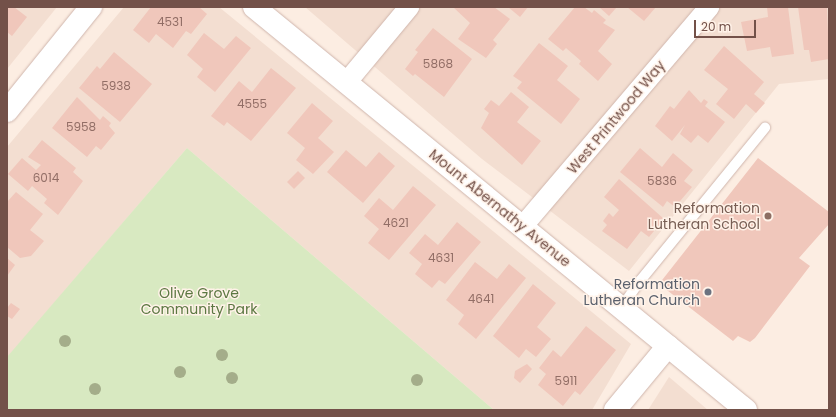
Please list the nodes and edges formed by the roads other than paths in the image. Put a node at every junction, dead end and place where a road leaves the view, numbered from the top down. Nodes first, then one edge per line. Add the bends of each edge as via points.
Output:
1 (91, 7) edge
2 (254, 7) edge
3 (409, 7) edge
4 (709, 7) edge
5 (346, 83) junction
6 (7, 111) edge
7 (765, 128) dead end
8 (522, 227) junction
9 (621, 308) junction
10 (668, 346) junction
11 (615, 410) edge
12 (746, 410) edge

1 - 6 street
2 - 5 street, Mount Abernathy Avenue
3 - 5 street
4 - 8 street, West Printwood Way
5 - 8 street, Mount Abernathy Avenue
7 - 9 lane via 640,281
8 - 9 street, Mount Abernathy Avenue
9 - 10 street, Mount Abernathy Avenue
10 - 11 street
10 - 12 street, Mount Abernathy Avenue

